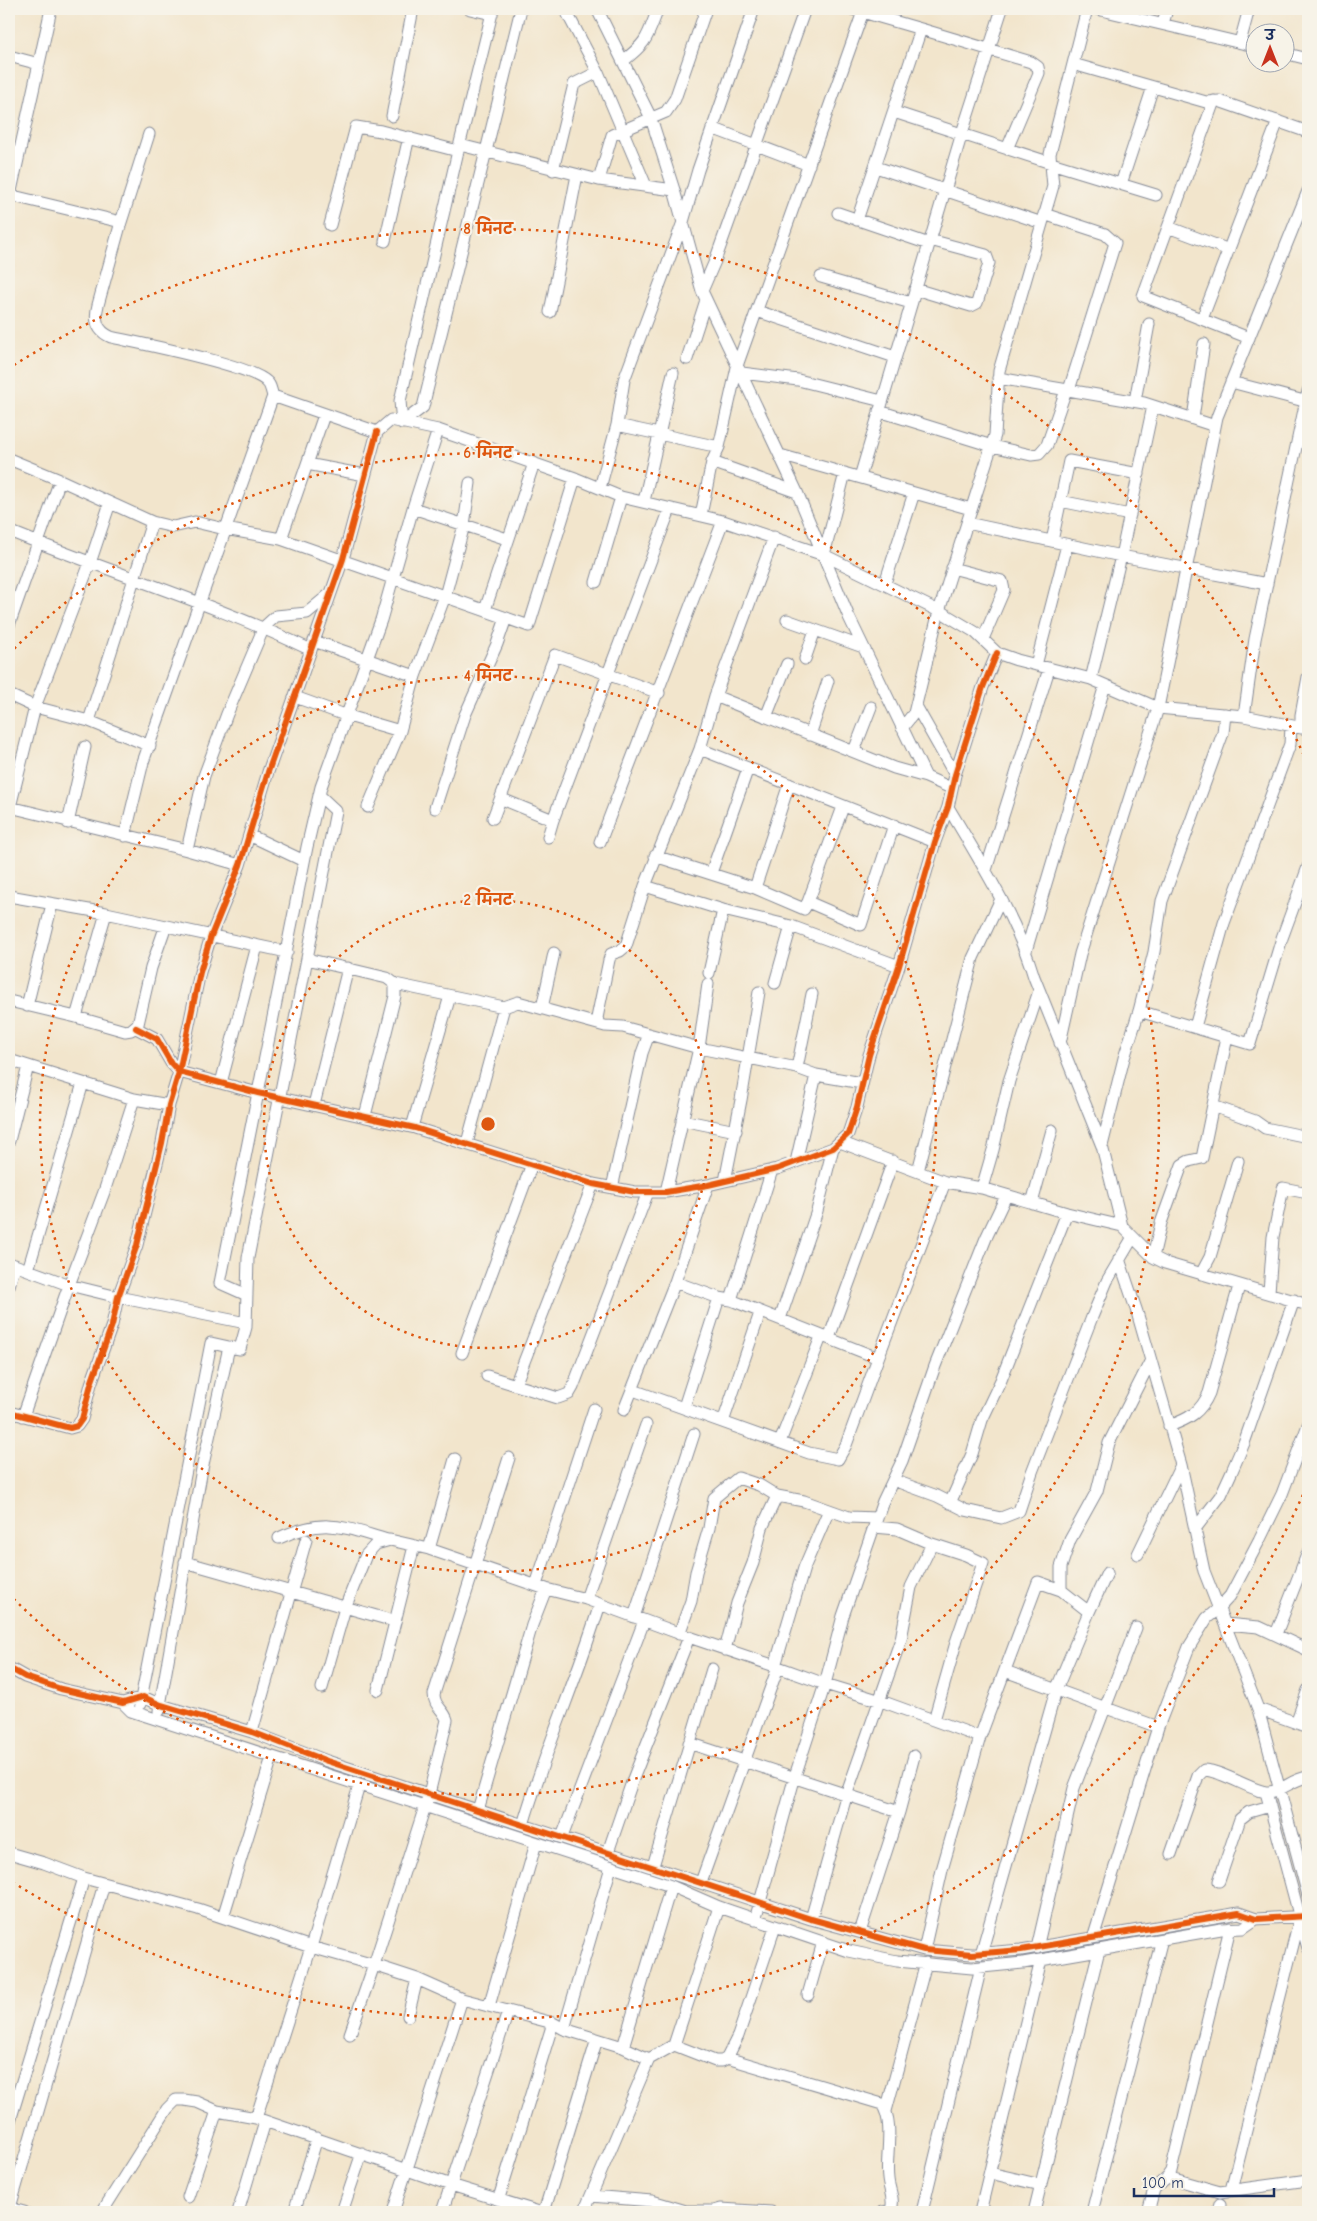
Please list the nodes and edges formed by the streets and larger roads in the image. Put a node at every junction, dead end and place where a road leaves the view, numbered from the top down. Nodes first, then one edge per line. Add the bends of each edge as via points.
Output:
1 (51, 9) edge
2 (413, 9) edge
3 (470, 9) edge
4 (521, 9) edge
5 (565, 9) edge
6 (597, 9) edge
7 (658, 9) edge
8 (706, 9) edge
9 (754, 9) edge
10 (805, 9) edge
11 (1002, 9) edge
12 (1087, 9) edge
13 (1097, 9) edge
14 (1167, 9) edge
15 (1249, 9) edge
16 (859, 10) edge
17 (493, 12) edge
18 (1163, 24) junction
19 (921, 29) junction
20 (1240, 42) junction
21 (1244, 43) edge
22 (988, 49) junction
23 (1294, 55) edge
24 (9, 56) edge
25 (1308, 58) edge
26 (623, 61) junction
27 (39, 64) junction
28 (1073, 64) junction
29 (598, 72) junction
30 (1154, 87) junction
31 (1214, 101) junction
32 (894, 112) junction
33 (392, 116) dead end
34 (651, 118) junction
35 (1278, 121) junction
36 (712, 128) junction
37 (622, 130) junction
38 (1308, 132) edge
39 (962, 133) junction
40 (149, 134) dead end
41 (409, 138) junction
42 (757, 145) junction
43 (459, 148) junction
44 (1007, 149) junction
45 (485, 151) junction
46 (13, 159) edge
47 (1051, 164) junction
48 (809, 165) junction
49 (876, 167) junction
50 (553, 170) junction
51 (577, 175) junction
52 (600, 180) junction
53 (1121, 184) junction
54 (646, 186) junction
55 (674, 190) junction
56 (945, 190) junction
57 (1308, 191) edge
58 (1156, 195) dead end
59 (9, 197) edge
60 (838, 213) dead end
61 (1043, 219) junction
62 (857, 220) junction
63 (121, 222) junction
64 (683, 222) junction
65 (330, 224) dead end
66 (1168, 227) junction
67 (385, 241) dead end
68 (929, 242) junction
69 (1229, 250) junction
70 (821, 277) dead end
71 (915, 290) junction
72 (704, 296) junction
73 (911, 303) junction
74 (757, 311) junction
75 (550, 312) dead end
76 (1202, 319) junction
77 (1149, 324) dead end
78 (1249, 338) junction
79 (1204, 344) dead end
80 (895, 356) junction
81 (687, 359) dead end
82 (740, 368) junction
83 (673, 373) dead end
84 (998, 378) junction
85 (1231, 382) junction
86 (1068, 390) junction
87 (273, 396) junction
88 (1307, 398) edge
89 (1136, 401) junction
90 (880, 406) junction
91 (1153, 406) junction
92 (324, 414) junction
93 (1193, 418) junction
94 (402, 423) junction
95 (617, 425) junction
96 (1215, 426) junction
97 (438, 430) junction
98 (377, 432) junction
99 (660, 434) junction
100 (992, 446) junction
101 (718, 447) junction
102 (780, 455) junction
103 (9, 459) edge
104 (712, 462) junction
105 (534, 463) junction
106 (307, 464) junction
107 (845, 473) junction
108 (1139, 474) junction
109 (366, 475) junction
110 (860, 477) junction
111 (575, 478) junction
112 (60, 480) junction
113 (470, 483) dead end
114 (600, 488) junction
115 (797, 492) junction
116 (914, 493) junction
117 (621, 497) junction
118 (644, 501) junction
119 (1060, 502) junction
120 (110, 503) junction
121 (413, 508) junction
122 (670, 509) junction
123 (971, 509) junction
124 (701, 515) junction
125 (1130, 515) junction
126 (723, 521) junction
127 (152, 522) junction
128 (967, 523) junction
129 (464, 526) junction
130 (224, 530) junction
131 (9, 531) edge
132 (774, 537) junction
133 (281, 539) junction
134 (507, 539) junction
135 (1052, 541) junction
136 (37, 542) junction
137 (1066, 544) junction
138 (824, 555) junction
139 (1121, 556) junction
140 (343, 559) junction
141 (90, 563) junction
142 (952, 568) junction
143 (1186, 568) junction
144 (392, 577) junction
145 (133, 578) junction
146 (596, 582) dead end
147 (885, 583) junction
148 (1267, 584) junction
149 (331, 592) junction
150 (444, 596) junction
151 (201, 602) junction
152 (485, 610) junction
153 (939, 610) junction
154 (506, 618) junction
155 (787, 620) dead end
156 (9, 625) edge
157 (264, 627) junction
158 (816, 630) junction
159 (983, 639) junction
160 (312, 646) junction
161 (863, 647) junction
162 (997, 653) junction
163 (805, 659) dead end
164 (367, 660) junction
165 (787, 664) dead end
166 (1036, 665) junction
167 (1049, 669) junction
168 (608, 674) junction
169 (415, 676) junction
170 (1308, 676) edge
171 (1091, 680) junction
172 (828, 681) dead end
173 (1105, 685) junction
174 (659, 693) junction
175 (9, 695) edge
176 (715, 696) junction
177 (294, 697) junction
178 (916, 706) junction
179 (35, 707) junction
180 (871, 707) dead end
181 (1158, 708) junction
182 (1225, 714) junction
183 (345, 715) junction
184 (1244, 716) junction
185 (766, 717) junction
186 (89, 721) junction
187 (902, 728) junction
188 (1300, 728) edge
189 (400, 731) junction
190 (810, 735) junction
191 (150, 746) junction
192 (85, 747) dead end
193 (700, 749) junction
194 (854, 751) junction
195 (748, 768) junction
196 (955, 775) junction
197 (926, 777) junction
198 (789, 784) junction
199 (951, 788) junction
200 (319, 795) junction
201 (502, 799) junction
202 (368, 807) dead end
203 (843, 807) junction
204 (948, 807) junction
205 (10, 808) edge
206 (435, 808) dead end
207 (493, 818) dead end
208 (553, 820) junction
209 (68, 823) junction
210 (894, 826) junction
211 (249, 835) junction
212 (125, 836) junction
213 (548, 837) dead end
214 (600, 842) dead end
215 (935, 842) junction
216 (187, 850) junction
217 (656, 856) junction
218 (304, 861) junction
219 (240, 866) junction
220 (1308, 867) edge
221 (986, 870) junction
222 (711, 873) junction
223 (645, 886) junction
224 (755, 888) junction
225 (9, 896) edge
226 (1000, 901) junction
227 (808, 902) junction
228 (52, 904) junction
229 (723, 910) junction
230 (106, 913) junction
231 (791, 926) junction
232 (166, 928) junction
233 (211, 936) junction
234 (257, 946) junction
235 (1026, 951) junction
236 (287, 952) junction
237 (554, 954) dead end
238 (307, 959) junction
239 (899, 966) junction
240 (348, 968) junction
241 (776, 983) dead end
242 (394, 984) junction
243 (1039, 991) junction
244 (758, 992) dead end
245 (812, 994) dead end
246 (450, 996) junction
247 (9, 1001) edge
248 (27, 1006) junction
249 (504, 1007) junction
250 (542, 1008) junction
251 (1139, 1011) junction
252 (76, 1017) junction
253 (599, 1023) junction
254 (1195, 1027) junction
255 (136, 1028) junction
256 (650, 1034) junction
257 (1227, 1037) junction
258 (1060, 1043) junction
259 (698, 1048) junction
260 (747, 1058) junction
261 (9, 1060) edge
262 (28, 1066) junction
263 (797, 1068) junction
264 (179, 1072) junction
265 (816, 1075) junction
266 (221, 1082) junction
267 (83, 1083) junction
268 (862, 1083) junction
269 (258, 1093) junction
270 (279, 1098) junction
271 (134, 1099) junction
272 (169, 1105) junction
273 (314, 1105) junction
274 (1213, 1106) junction
275 (366, 1116) junction
276 (682, 1120) junction
277 (412, 1127) junction
278 (1052, 1130) dead end
279 (736, 1131) junction
280 (1308, 1137) edge
281 (9, 1141) edge
282 (467, 1144) junction
283 (836, 1145) junction
284 (1102, 1146) junction
285 (893, 1161) junction
286 (1238, 1161) dead end
287 (796, 1162) junction
288 (532, 1164) junction
289 (772, 1170) junction
290 (918, 1171) junction
291 (725, 1181) junction
292 (945, 1182) junction
293 (593, 1184) junction
294 (708, 1186) junction
295 (612, 1188) junction
296 (982, 1188) junction
297 (648, 1192) junction
298 (666, 1192) junction
299 (1308, 1193) edge
300 (1006, 1196) junction
301 (1032, 1203) junction
302 (1067, 1214) junction
303 (1122, 1226) junction
304 (1133, 1237) junction
305 (1153, 1257) junction
306 (1119, 1259) junction
307 (12, 1264) edge
308 (28, 1270) junction
309 (1201, 1274) junction
310 (675, 1282) junction
311 (69, 1285) junction
312 (9, 1286) edge
313 (1239, 1286) junction
314 (1269, 1292) junction
315 (247, 1296) junction
316 (118, 1297) junction
317 (719, 1298) junction
318 (731, 1300) junction
319 (1294, 1300) junction
320 (1308, 1305) edge
321 (760, 1313) junction
322 (780, 1319) junction
323 (246, 1323) junction
324 (825, 1338) junction
325 (229, 1347) junction
326 (462, 1353) dead end
327 (878, 1358) junction
328 (1150, 1362) junction
329 (487, 1376) dead end
330 (516, 1386) junction
331 (633, 1390) junction
332 (684, 1407) junction
333 (594, 1409) dead end
334 (624, 1410) dead end
335 (9, 1412) edge
336 (23, 1416) junction
337 (723, 1422) junction
338 (646, 1424) dead end
339 (1308, 1425) edge
340 (1169, 1426) junction
341 (694, 1434) dead end
342 (780, 1442) junction
343 (510, 1458) dead end
344 (455, 1459) dead end
345 (1181, 1465) junction
346 (893, 1480) junction
347 (777, 1496) junction
348 (950, 1503) junction
349 (829, 1510) junction
350 (876, 1522) junction
351 (1195, 1529) junction
352 (279, 1538) dead end
353 (306, 1540) dead end
354 (390, 1540) junction
355 (932, 1544) junction
356 (414, 1546) junction
357 (428, 1548) junction
358 (1308, 1552) edge
359 (1138, 1554) dead end
360 (185, 1562) junction
361 (476, 1564) junction
362 (1107, 1572) dead end
363 (541, 1587) junction
364 (1061, 1590) junction
365 (291, 1594) junction
366 (586, 1599) junction
367 (600, 1604) junction
368 (345, 1608) junction
369 (1218, 1609) junction
370 (1089, 1612) junction
371 (639, 1619) junction
372 (394, 1621) junction
373 (1225, 1624) junction
374 (1136, 1628) dead end
375 (1276, 1634) junction
376 (684, 1636) junction
377 (726, 1650) junction
378 (1308, 1650) edge
379 (9, 1668) edge
380 (776, 1668) junction
381 (712, 1669) dead end
382 (1005, 1671) junction
383 (825, 1684) junction
384 (322, 1688) dead end
385 (378, 1690) dead end
386 (1056, 1690) junction
387 (1308, 1690) edge
388 (143, 1697) junction
389 (881, 1701) junction
390 (123, 1703) junction
391 (161, 1705) junction
392 (1105, 1707) junction
393 (1258, 1709) junction
394 (137, 1713) junction
395 (156, 1719) junction
396 (934, 1720) junction
397 (1296, 1722) junction
398 (1158, 1727) junction
399 (1308, 1727) edge
400 (252, 1732) junction
401 (980, 1737) junction
402 (689, 1742) junction
403 (914, 1756) dead end
404 (272, 1757) junction
405 (743, 1761) junction
406 (795, 1776) junction
407 (1308, 1777) edge
408 (359, 1786) junction
409 (1280, 1789) junction
410 (1266, 1792) junction
411 (847, 1793) junction
412 (428, 1794) junction
413 (1270, 1806) junction
414 (424, 1807) junction
415 (478, 1810) junction
416 (899, 1812) junction
417 (522, 1825) junction
418 (562, 1837) junction
419 (536, 1843) junction
420 (608, 1852) junction
421 (9, 1853) edge
422 (1171, 1854) dead end
423 (653, 1866) junction
424 (611, 1867) junction
425 (84, 1878) junction
426 (1219, 1881) dead end
427 (701, 1882) junction
428 (104, 1884) junction
429 (671, 1886) junction
430 (1308, 1895) edge
431 (760, 1902) junction
432 (719, 1907) junction
433 (223, 1916) junction
434 (1304, 1916) edge
435 (811, 1918) junction
436 (1256, 1919) junction
437 (755, 1920) junction
438 (775, 1927) junction
439 (1230, 1928) junction
440 (860, 1932) junction
441 (1093, 1938) junction
442 (1162, 1940) junction
443 (823, 1942) junction
444 (312, 1947) junction
445 (1037, 1948) junction
446 (1308, 1948) edge
447 (924, 1950) junction
448 (1099, 1950) junction
449 (981, 1954) junction
450 (1041, 1960) junction
451 (926, 1963) junction
452 (374, 1965) junction
453 (981, 1967) junction
454 (417, 1979) junction
455 (808, 1995) dead end
456 (462, 1999) junction
457 (489, 2006) junction
458 (508, 2012) junction
459 (408, 2016) dead end
460 (558, 2026) junction
461 (350, 2034) dead end
462 (597, 2039) junction
463 (674, 2045) junction
464 (623, 2047) junction
465 (727, 2058) junction
466 (649, 2059) junction
467 (217, 2110) junction
468 (886, 2111) junction
469 (261, 2120) junction
470 (9, 2124) edge
471 (317, 2138) junction
472 (362, 2153) junction
473 (407, 2170) junction
474 (990, 2173) junction
475 (1167, 2177) junction
476 (1308, 2180) edge
477 (451, 2185) junction
478 (1041, 2185) junction
479 (1231, 2190) junction
480 (591, 2196) junction
481 (188, 2198) dead end
482 (498, 2198) junction
483 (9, 2209) edge
484 (891, 2211) edge
485 (24, 2212) edge
486 (102, 2212) edge
487 (238, 2212) edge
488 (294, 2212) edge
489 (342, 2212) edge
490 (393, 2212) edge
491 (442, 2212) edge
492 (539, 2212) edge
493 (544, 2212) edge
494 (584, 2212) edge
495 (711, 2212) edge
496 (755, 2212) edge
497 (772, 2212) edge
498 (922, 2212) edge
499 (980, 2212) edge
500 (1034, 2212) edge
501 (1092, 2212) edge
502 (1148, 2212) edge

1 - 27 street
2 - 33 street
3 - 17 street
4 - 45 street
5 - 29 street
6 - 26 street
7 - 26 street via 642,46
8 - 34 street via 675,100 666,112
9 - 36 street
10 - 42 street
11 - 22 street
12 - 28 street
13 - 18 street
14 - 18 street
15 - 20 street
16 - 19 street
16 - 48 street
17 - 43 street
18 - 20 street
19 - 22 street
19 - 32 street
20 - 21 street
22 - 39 street
22 - 44 street via 1038,67 1039,73
23 - 25 street
24 - 27 street
26 - 34 street
27 - 46 street
28 - 30 street
28 - 47 street via 1050,154
29 - 37 street
29 - 50 street via 574,84
30 - 31 street via 1206,102
30 - 53 street
31 - 35 street
31 - 66 street
32 - 39 street
32 - 49 street
34 - 37 street
34 - 55 street
35 - 38 street
35 - 69 street
36 - 42 street
36 - 64 street
37 - 52 street via 612,135
37 - 54 street
39 - 44 street
39 - 56 street
40 - 63 street
41 - 43 street
41 - 65 street via 356,127
41 - 67 street
42 - 48 street
42 - 72 street
43 - 45 street
43 - 94 street via 400,401
44 - 47 street
45 - 50 street
45 - 94 street via 422,407
46 - 59 street
47 - 53 street
47 - 61 street via 1052,186
48 - 74 street
49 - 56 street
49 - 62 street
50 - 51 street
51 - 52 street
51 - 75 street
52 - 54 street
53 - 58 street
54 - 55 street
55 - 64 street
56 - 61 street
56 - 68 street
57 - 78 street
59 - 63 street
60 - 62 street
61 - 84 street
61 - 86 street via 1105,234 1115,243
62 - 68 street
63 - 87 street via 96,312 103,334 259,376 267,382
64 - 72 street
64 - 95 street via 624,380
66 - 69 street
66 - 76 street via 1143,296
68 - 71 street
68 - 71 street via 986,255 989,263 977,303 971,306
69 - 76 street
70 - 73 street
71 - 73 street
72 - 81 street
72 - 82 street
73 - 80 street
74 - 80 street
74 - 82 street
76 - 78 street
77 - 89 street
78 - 85 street
79 - 93 street
80 - 90 street
82 - 90 street via 798,380
82 - 101 street
82 - 102 street
83 - 99 street
84 - 86 street
84 - 100 street via 997,420
85 - 88 street
85 - 96 street
86 - 89 street
86 - 100 street via 1044,451 1031,455
87 - 92 street
87 - 130 street
88 - 148 street
89 - 91 street
90 - 100 street
90 - 110 street
91 - 93 street
91 - 108 street
92 - 98 street
92 - 106 street
93 - 96 street
94 - 97 street
94 - 98 street via 391,420
95 - 99 street
95 - 114 street
96 - 143 street
97 - 105 street
97 - 121 street
98 - 109 street
99 - 101 street
99 - 118 street
100 - 123 street
101 - 104 street
102 - 107 street
102 - 115 street
103 - 112 street
104 - 115 street
104 - 124 street
105 - 111 street
105 - 134 street
106 - 109 street
106 - 133 street
107 - 110 street
107 - 138 street
108 - 119 street via 1069,460
108 - 125 street
109 - 140 street
110 - 116 street
111 - 114 street
111 - 154 street via 529,626
112 - 120 street
112 - 136 street
113 - 129 street
114 - 117 street
115 - 138 street
116 - 123 street
116 - 147 street
117 - 118 street
117 - 146 street
118 - 122 street
119 - 125 street
119 - 135 street
120 - 127 street
120 - 141 street
121 - 129 street
121 - 144 street
122 - 124 street
122 - 168 street
123 - 128 street
124 - 126 street
125 - 139 street
126 - 132 street
126 - 174 street
127 - 130 street via 173,528 195,522
127 - 145 street
128 - 135 street
128 - 142 street
129 - 134 street
129 - 150 street
130 - 133 street
130 - 151 street
131 - 136 street
132 - 138 street
132 - 176 street
133 - 140 street
134 - 152 street
135 - 137 street
136 - 141 street
136 - 156 street
137 - 139 street
137 - 166 street
138 - 147 street
138 - 161 street
139 - 143 street
139 - 171 street
140 - 144 street
140 - 149 street
141 - 145 street
141 - 179 street
142 - 153 street
142 - 159 street via 1002,581 1004,590
143 - 148 street
143 - 181 street
144 - 150 street
144 - 164 street
145 - 151 street
145 - 186 street
147 - 153 street
148 - 184 street
149 - 157 street via 307,612 276,616
149 - 160 street
150 - 152 street
150 - 169 street
151 - 157 street
151 - 191 street
152 - 154 street
153 - 159 street
153 - 178 street
154 - 206 street via 466,715
155 - 158 street
157 - 160 street
157 - 216 street via 204,776
158 - 161 street
158 - 163 street
159 - 162 street
160 - 164 street
160 - 177 street
161 - 187 street
162 - 166 street
162 - 196 street
164 - 169 street
164 - 183 street
165 - 185 street
166 - 167 street
167 - 171 street
167 - 221 street
168 - 174 street
168 - 201 street via 556,655
168 - 208 street
169 - 189 street
170 - 188 street
171 - 173 street
172 - 190 street
173 - 181 street
173 - 235 street
174 - 214 street
175 - 179 street
176 - 185 street
176 - 193 street
177 - 183 street
177 - 211 street
178 - 187 street
178 - 196 street
179 - 186 street
179 - 205 street
180 - 194 street
181 - 182 street
181 - 258 street via 1080,954
182 - 184 street
182 - 251 street via 1223,733 1162,901 1154,952
183 - 189 street
183 - 200 street
184 - 188 street
185 - 190 street
186 - 191 street
187 - 197 street
188 - 254 street via 1290,744 1224,923
189 - 202 street
190 - 194 street
191 - 212 street
192 - 209 street
193 - 195 street
193 - 217 street
194 - 197 street
195 - 198 street
195 - 222 street
196 - 199 street
197 - 199 street
198 - 203 street
198 - 224 street
199 - 204 street
200 - 218 street
200 - 238 street via 336,811
201 - 207 street
201 - 208 street
203 - 210 street
203 - 227 street
204 - 215 street
204 - 221 street
205 - 209 street
208 - 213 street
209 - 212 street
210 - 215 street
210 - 227 street via 861,925
211 - 218 street
211 - 219 street
212 - 216 street
215 - 239 street
216 - 219 street
217 - 222 street
217 - 223 street
218 - 236 street
219 - 233 street
220 - 257 street via 1282,938 1250,1044
221 - 226 street
222 - 224 street
223 - 229 street
223 - 253 street via 626,946 611,954 597,1018
224 - 227 street via 804,908
225 - 228 street
226 - 235 street
226 - 290 street via 973,958
228 - 230 street
228 - 248 street
229 - 231 street
229 - 259 street
230 - 232 street
230 - 252 street
231 - 239 street
231 - 241 street
232 - 233 street
232 - 255 street via 151,968
233 - 234 street
233 - 264 street
234 - 236 street
234 - 266 street
235 - 243 street
236 - 269 street
237 - 250 street
238 - 240 street
238 - 270 street
239 - 268 street
240 - 242 street via 387,978
240 - 273 street
242 - 246 street
242 - 275 street via 395,996
243 - 258 street
243 - 296 street via 1009,1081
244 - 260 street
245 - 263 street
246 - 249 street
246 - 277 street
247 - 248 street
248 - 252 street
249 - 250 street via 518,1002
249 - 282 street
250 - 253 street
251 - 254 street
251 - 284 street
252 - 255 street via 125,1031
253 - 256 street
254 - 257 street
255 - 264 street via 157,1039
256 - 259 street
256 - 295 street via 642,1053
257 - 274 street
258 - 284 street
259 - 260 street
259 - 276 street
260 - 263 street
260 - 279 street
261 - 262 street
262 - 267 street
262 - 281 street
263 - 265 street
264 - 266 street
264 - 272 street
265 - 268 street
265 - 287 street
266 - 269 street
267 - 271 street
267 - 308 street
268 - 283 street via 848,1134
269 - 270 street
269 - 315 street via 220,1283
270 - 273 street
270 - 315 street via 248,1258
271 - 272 street
271 - 311 street
272 - 316 street via 137,1245
273 - 275 street
274 - 280 street via 1265,1128
274 - 305 street via 1202,1158 1182,1165 1161,1223
275 - 277 street
276 - 279 street
276 - 298 street
277 - 282 street
278 - 301 street
279 - 291 street
282 - 288 street
283 - 285 street
283 - 287 street
283 - 322 street
284 - 303 street
285 - 290 street
285 - 324 street
286 - 309 street via 1210,1257
287 - 289 street
288 - 293 street
288 - 326 street
289 - 291 street
289 - 318 street
290 - 292 street
291 - 294 street
292 - 296 street
292 - 327 street
293 - 295 street
293 - 330 street
294 - 298 street
294 - 310 street
295 - 297 street
296 - 300 street
297 - 298 street
297 - 330 street via 573,1387 568,1394 558,1398
299 - 314 street via 1283,1188
300 - 301 street
300 - 346 street via 966,1288
301 - 302 street
302 - 303 street
302 - 348 street
303 - 304 street
304 - 305 street
304 - 306 street
305 - 309 street
306 - 328 street
306 - 348 street via 1092,1317 1020,1511 1001,1518
307 - 308 street
307 - 312 street
308 - 311 street
309 - 313 street
310 - 317 street
310 - 331 street
311 - 316 street
311 - 336 street
313 - 314 street
313 - 340 street via 1204,1404 1184,1421
314 - 319 street
315 - 323 street
316 - 323 street
316 - 336 street via 112,1325 77,1426 62,1427
317 - 318 street
317 - 332 street
318 - 321 street
319 - 320 street
319 - 351 street via 1232,1472 1221,1495
321 - 322 street
321 - 337 street
322 - 324 street
323 - 325 street via 240,1349
324 - 327 street
324 - 342 street
325 - 360 street
325 - 388 street via 211,1343
327 - 342 street via 838,1459
328 - 340 street
328 - 364 street via 1109,1442 1097,1491 1070,1540 1061,1567
329 - 330 street
331 - 332 street
331 - 334 street
332 - 337 street
333 - 363 street
335 - 336 street
337 - 342 street
338 - 366 street
339 - 369 street via 1282,1494 1230,1596
340 - 345 street
341 - 371 street
343 - 361 street
344 - 357 street
345 - 351 street
345 - 359 street
346 - 348 street
346 - 350 street
347 - 349 street
347 - 376 street via 759,1484 738,1478 714,1498
347 - 377 street via 762,1528 753,1563 737,1603
349 - 350 street
349 - 380 street via 804,1568
350 - 355 street
350 - 383 street via 842,1616
351 - 369 street via 1204,1571
352 - 354 street via 329,1524
353 - 365 street
354 - 356 street
354 - 368 street via 376,1544 366,1555
355 - 389 street via 911,1587 901,1639
355 - 396 street via 966,1554 982,1563
356 - 357 street
356 - 372 street
357 - 361 street
358 - 375 street
360 - 365 street
360 - 391 street
361 - 363 street
361 - 412 street via 434,1694 434,1702 447,1720
362 - 370 street
363 - 366 street
363 - 415 street
364 - 370 street
364 - 382 street via 1038,1582
365 - 368 street
365 - 400 street
366 - 367 street
367 - 371 street
367 - 417 street
368 - 372 street
368 - 384 street
369 - 373 street
369 - 398 street via 1207,1618 1189,1647
370 - 386 street
371 - 376 street
371 - 418 street
372 - 385 street
373 - 375 street via 1259,1627
373 - 393 street
374 - 392 street
375 - 378 street
376 - 377 street
376 - 420 street
377 - 380 street
379 - 390 street via 25,1678
380 - 383 street
380 - 405 street
381 - 402 street
382 - 386 street
382 - 401 street
383 - 389 street
383 - 406 street
386 - 392 street
386 - 449 street
387 - 397 street
388 - 390 street
388 - 391 street
388 - 394 street
389 - 396 street
389 - 411 street
390 - 394 street
391 - 395 street
391 - 400 street
392 - 398 street
392 - 445 street via 1074,1788
393 - 397 street
393 - 409 street
394 - 395 street
395 - 404 street
396 - 401 street
397 - 399 street
398 - 441 street
400 - 412 street
401 - 447 street via 942,1870
402 - 405 street
402 - 423 street
403 - 416 street
404 - 408 street
404 - 433 street
405 - 406 street
405 - 427 street
406 - 411 street
406 - 431 street
407 - 409 street
408 - 414 street
408 - 444 street
409 - 410 street
409 - 430 street
410 - 413 street
410 - 422 street via 1214,1770 1204,1770 1198,1776
411 - 416 street
411 - 435 street
412 - 414 street
412 - 415 street
413 - 426 street via 1249,1812 1240,1819
413 - 434 street
414 - 419 street
414 - 452 street
415 - 417 street
416 - 440 street
417 - 418 street
418 - 420 street
419 - 424 street
419 - 457 street
420 - 423 street
421 - 425 street
423 - 427 street
424 - 429 street
424 - 460 street
425 - 428 street
425 - 470 street
427 - 431 street
428 - 433 street
428 - 483 street
429 - 432 street
429 - 464 street
431 - 435 street
431 - 437 street
432 - 437 street
432 - 463 street
433 - 444 street
434 - 436 street
434 - 446 street
434 - 479 street
435 - 440 street
436 - 439 street via 1243,1928
436 - 441 street via 1239,1913
437 - 438 street
438 - 443 street
438 - 465 street via 738,2036
439 - 442 street
439 - 475 street
440 - 447 street
441 - 445 street
442 - 448 street
442 - 501 street
443 - 451 street via 897,1961
443 - 455 street
444 - 452 street
444 - 469 street
445 - 449 street
447 - 449 street
448 - 450 street
448 - 478 street
450 - 453 street
450 - 474 street
451 - 453 street
451 - 468 street
452 - 454 street
452 - 461 street
453 - 498 street
454 - 456 street
454 - 459 street
456 - 457 street
456 - 473 street
457 - 458 street
458 - 460 street
458 - 477 street
460 - 462 street
460 - 482 street
462 - 464 street
462 - 493 street
463 - 465 street via 715,2061
463 - 466 street
464 - 466 street
465 - 468 street via 867,2099 882,2104
466 - 480 street
467 - 469 street
467 - 481 street
467 - 486 street via 197,2102 176,2100 167,2109
468 - 484 street
469 - 471 street
469 - 487 street
471 - 472 street
471 - 488 street
472 - 473 street
472 - 489 street
473 - 477 street
473 - 490 street
474 - 478 street
474 - 499 street
475 - 479 street via 1220,2192
475 - 502 street via 1154,2189
476 - 479 street
477 - 482 street
477 - 491 street
478 - 500 street
480 - 494 street
480 - 495 street via 652,2201 686,2211
482 - 492 street
483 - 485 street
495 - 496 street via 721,2209
496 - 497 street

